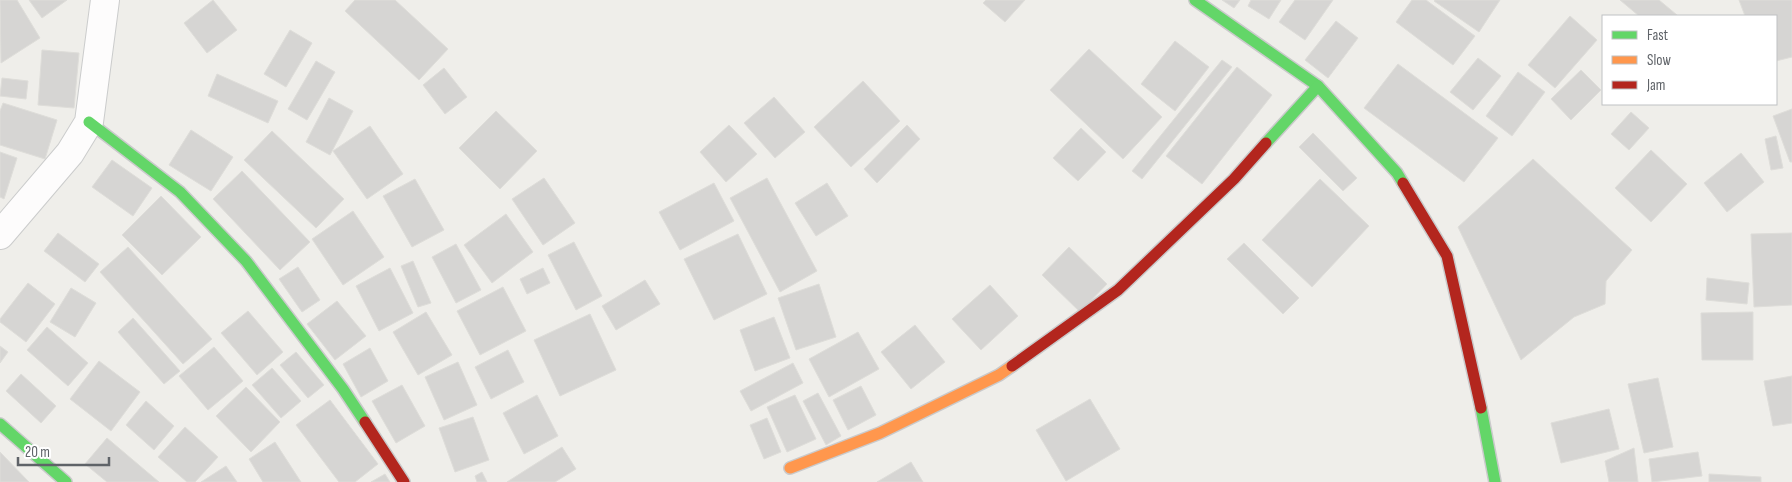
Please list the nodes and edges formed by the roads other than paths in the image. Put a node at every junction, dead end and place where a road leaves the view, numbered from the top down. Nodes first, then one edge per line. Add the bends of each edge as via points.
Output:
1 (105, 0) edge
2 (1195, 0) edge
3 (1318, 86) junction
4 (89, 122) junction
5 (0, 235) edge
6 (0, 424) edge
7 (790, 468) dead end
8 (66, 482) edge
9 (404, 482) edge
10 (1495, 482) edge

1 - 4 street
2 - 3 street
3 - 7 street via 1234,180 1118,290 999,375 880,433
3 - 10 street via 1397,172 1447,256
4 - 5 street via 70,153
4 - 9 street via 180,192 246,261 343,389
6 - 8 street

